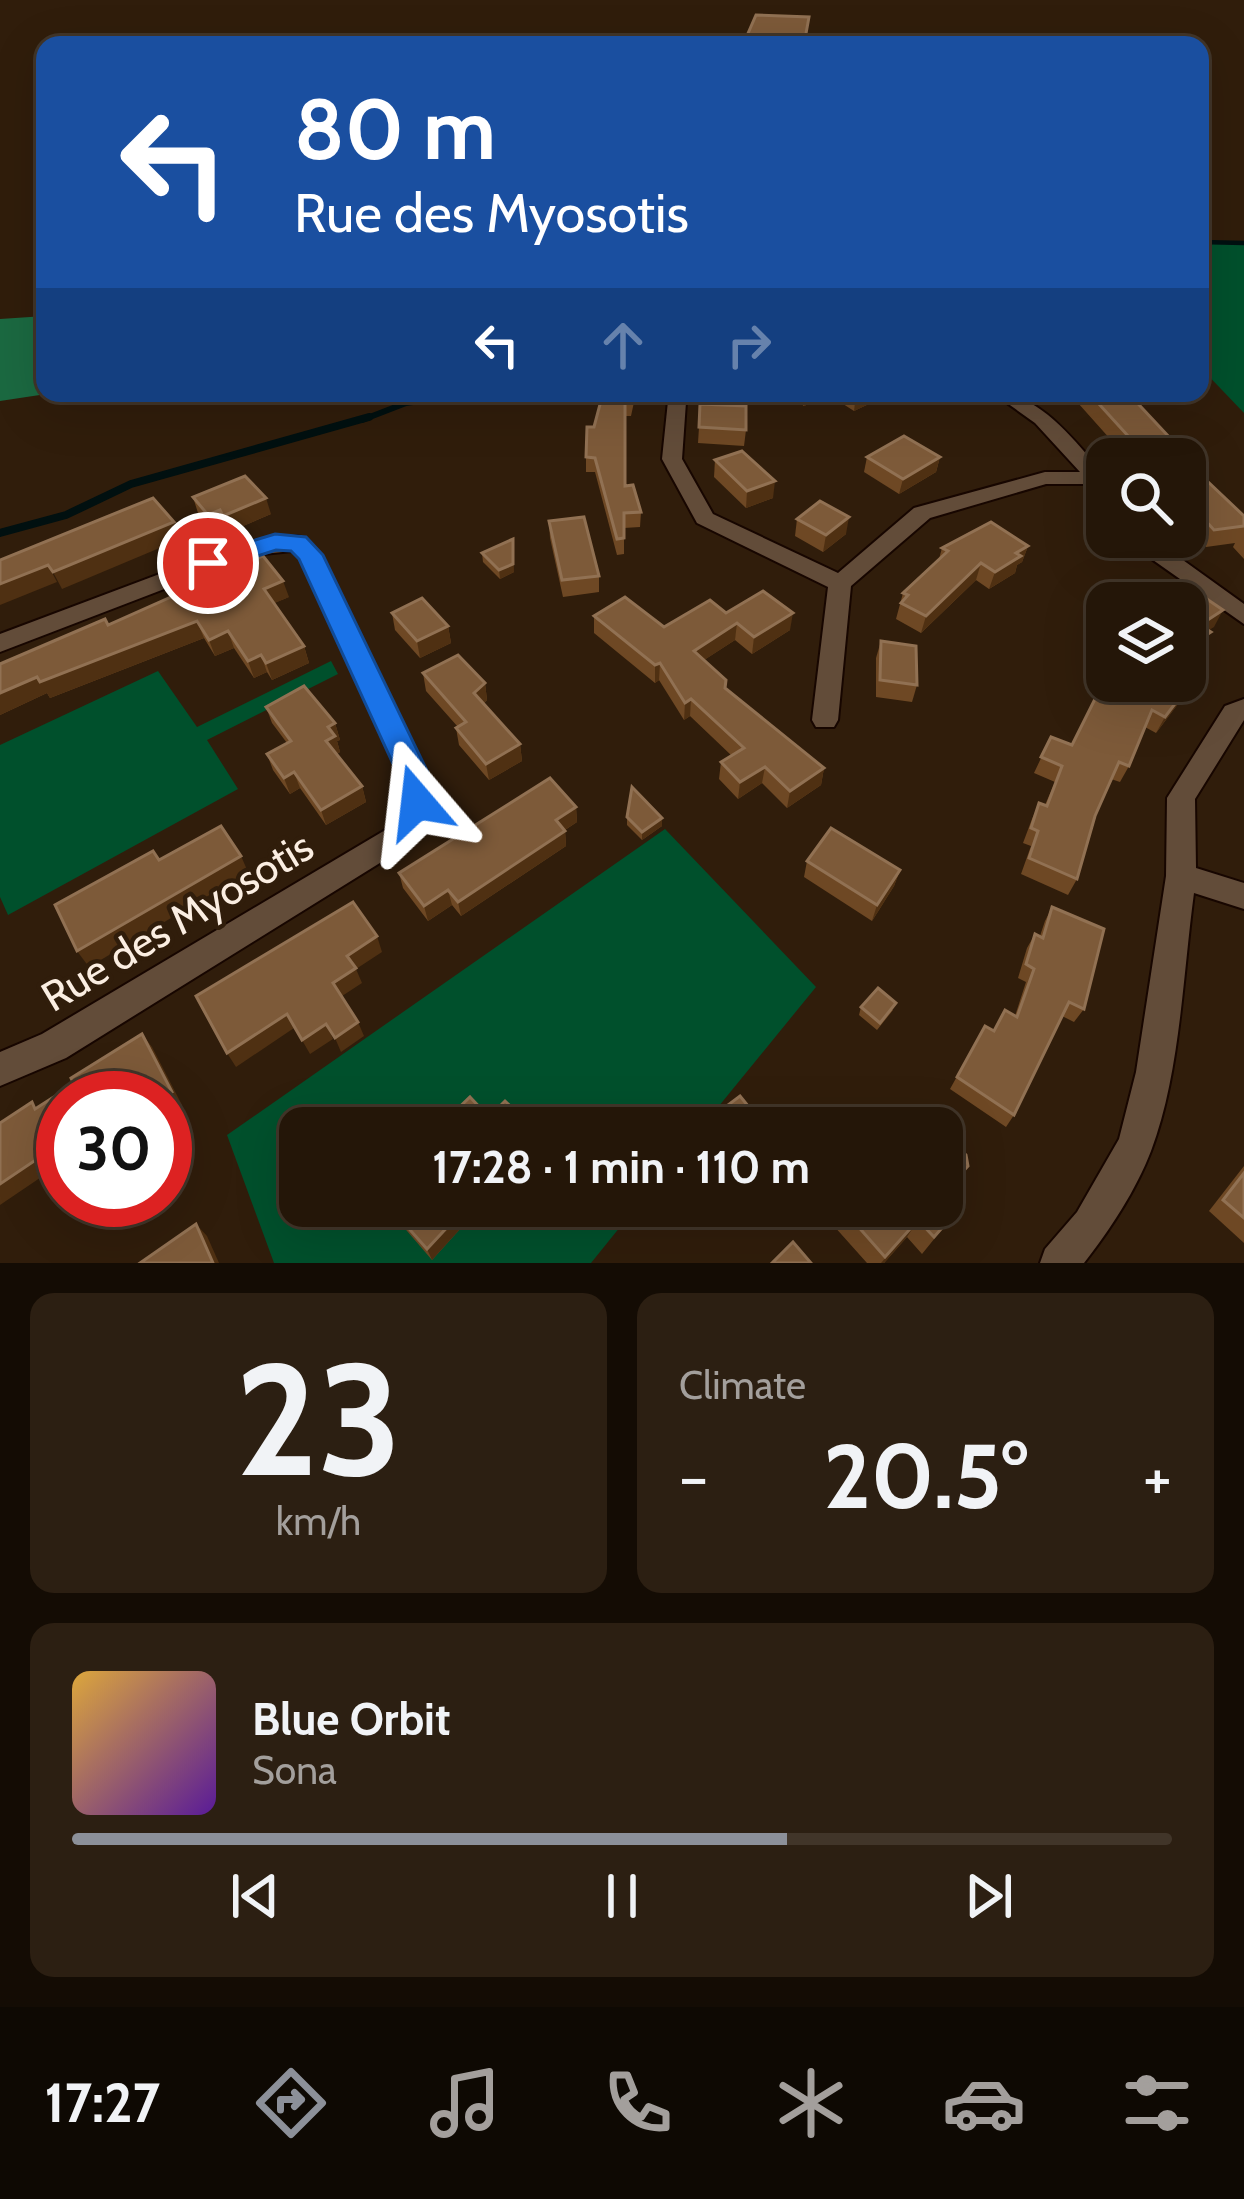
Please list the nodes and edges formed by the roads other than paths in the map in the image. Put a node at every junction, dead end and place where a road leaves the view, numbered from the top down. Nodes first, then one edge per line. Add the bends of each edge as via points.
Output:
1 (677, 402) edge
2 (1016, 402) edge
3 (1086, 467) edge
4 (1086, 482) edge
5 (1165, 558) edge
6 (840, 583) junction
7 (1244, 616) edge
8 (0, 643) edge
9 (1244, 709) edge
10 (825, 720) dead end
11 (1181, 876) junction
12 (1244, 896) edge
13 (0, 1069) edge
14 (1059, 1263) edge

1 - 6 street via 671,459 705,518
2 - 3 street
4 - 6 street via 1045,478 922,513
5 - 7 street
6 - 10 street
8 - 13 street, Rue des Myosotis via 250,548 297,543 310,555 416,779 417,802 402,834 54,1046
9 - 11 street via 1181,798
11 - 12 street
11 - 14 street via 1136,1146

